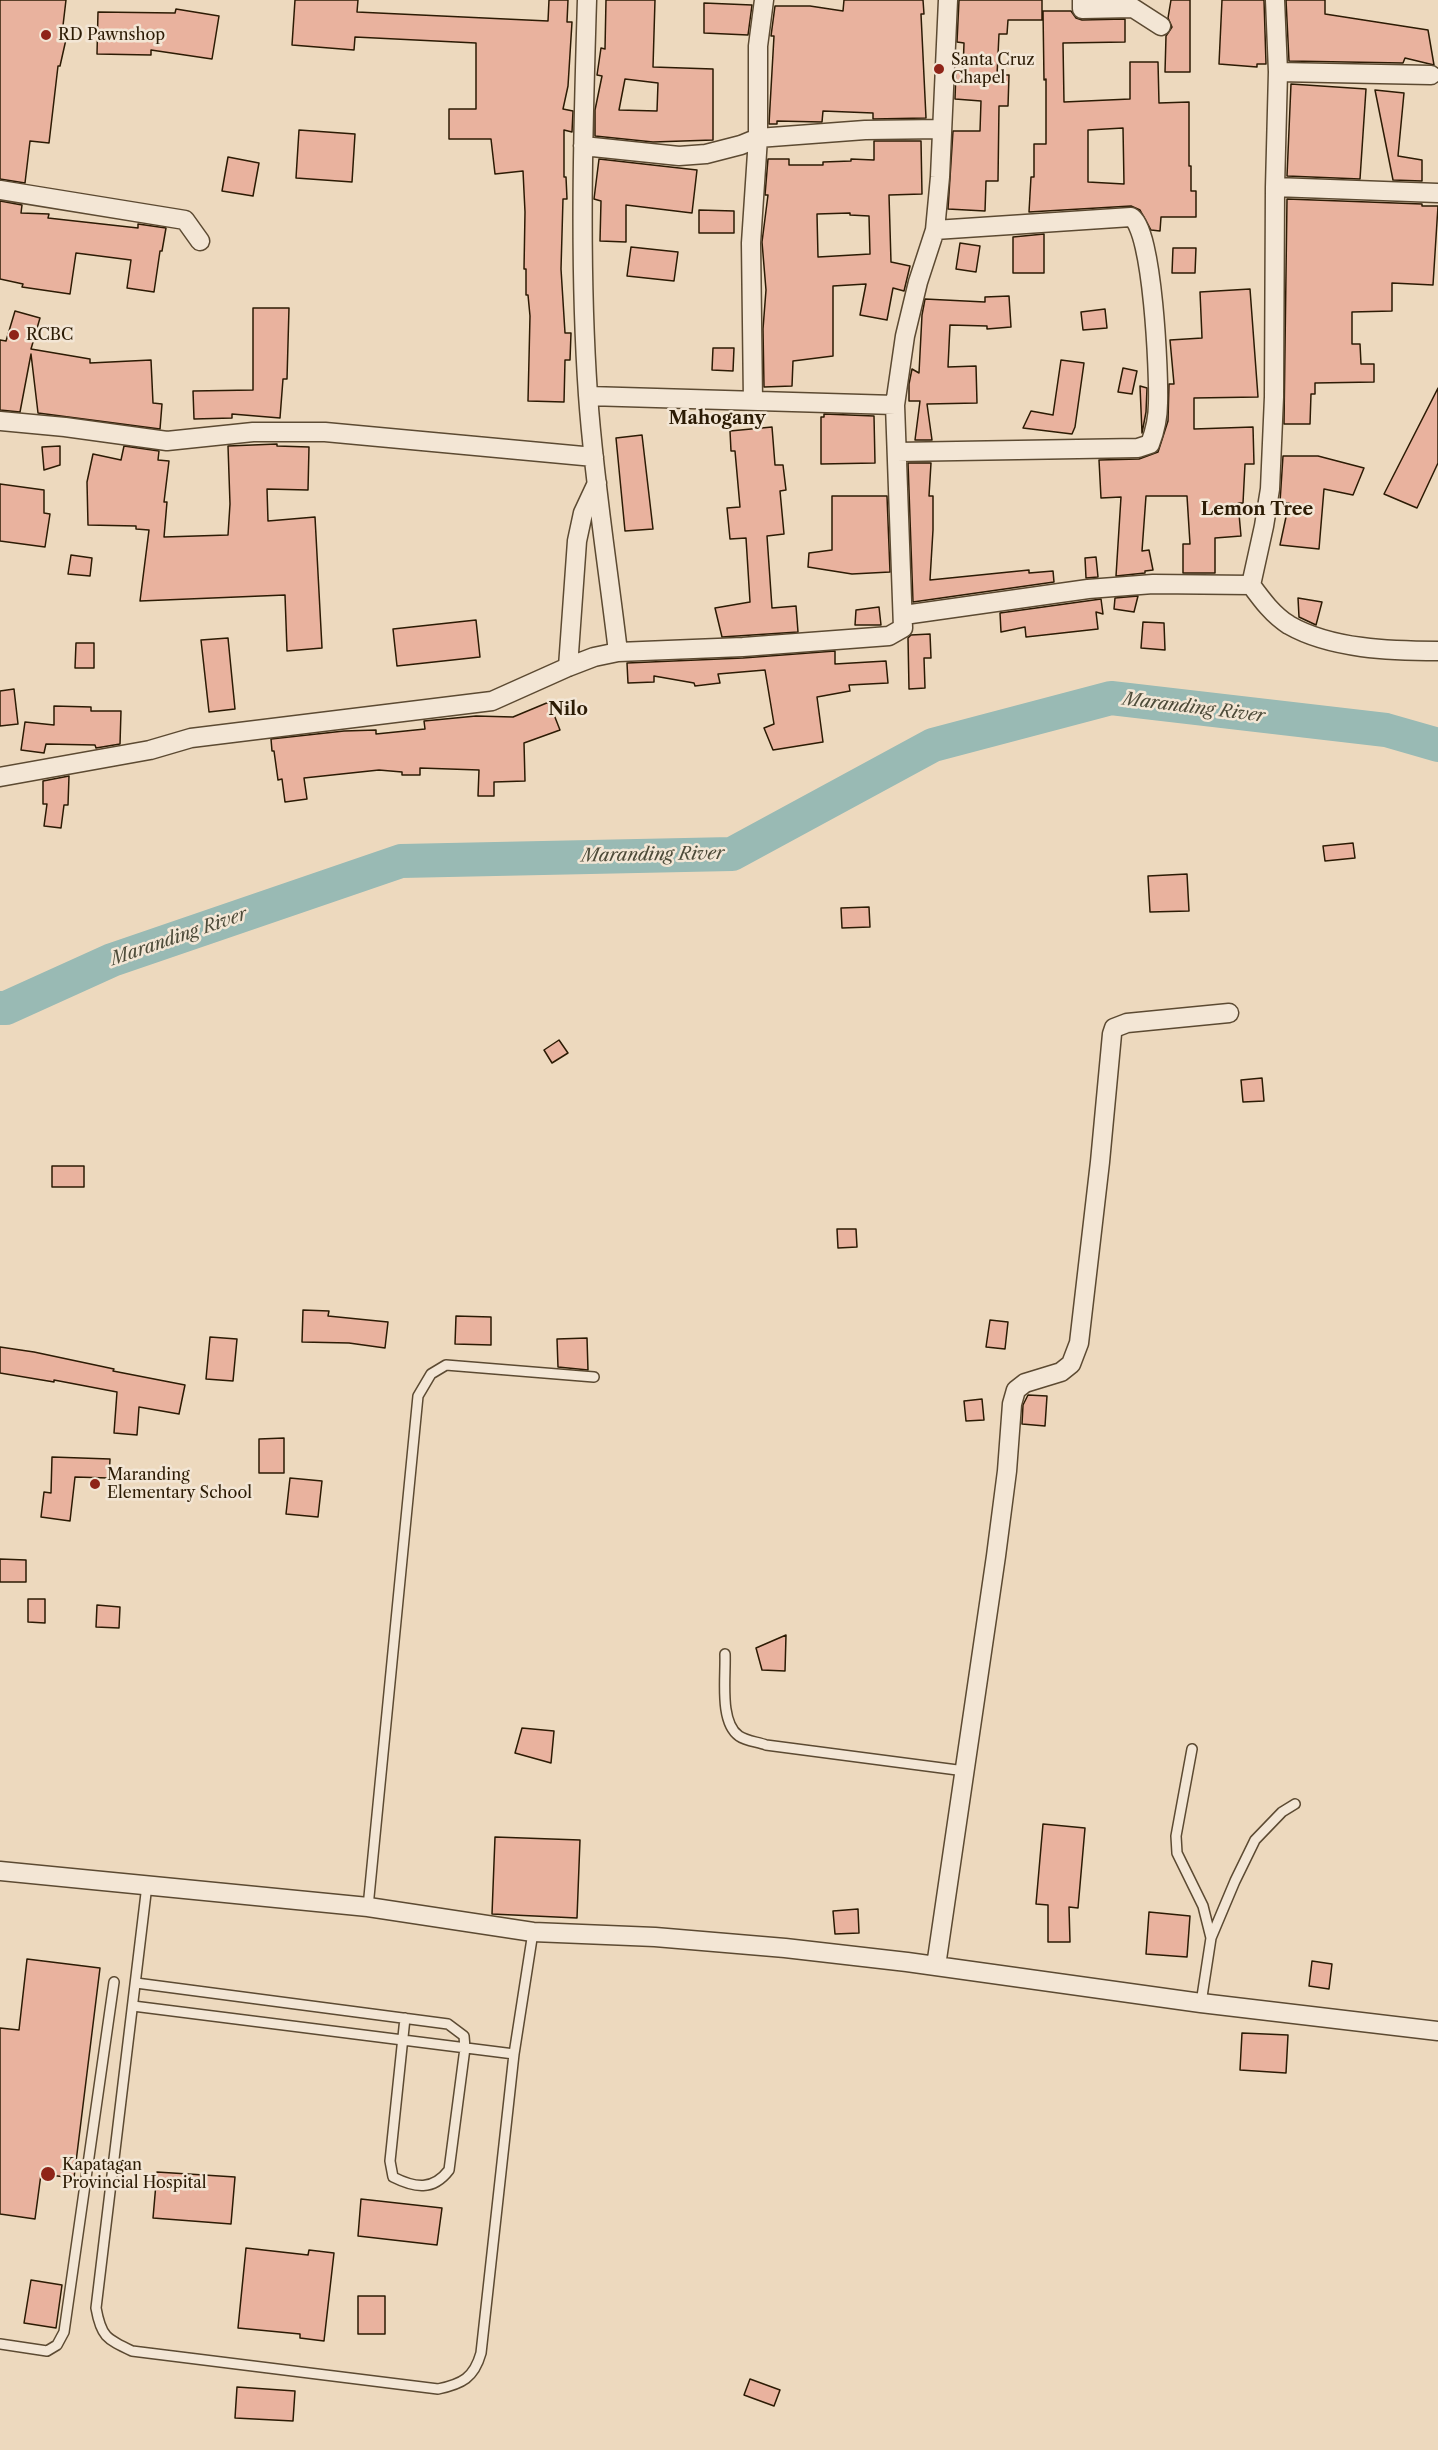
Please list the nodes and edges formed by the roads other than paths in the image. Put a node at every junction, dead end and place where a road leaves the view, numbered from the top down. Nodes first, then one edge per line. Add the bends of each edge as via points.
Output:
1 (587, 0) edge
2 (764, 0) edge
3 (948, 0) edge
4 (1082, 0) edge
5 (1275, 0) edge
6 (1161, 26) dead end
7 (1278, 72) junction
8 (1431, 75) dead end
9 (942, 129) junction
10 (758, 138) junction
11 (583, 146) junction
12 (1275, 187) junction
13 (0, 190) edge
14 (1438, 193) edge
15 (935, 230) junction
16 (200, 241) dead end
17 (588, 396) junction
18 (753, 401) junction
19 (895, 405) junction
20 (0, 421) edge
21 (897, 452) junction
22 (594, 457) junction
23 (597, 483) junction
24 (1251, 585) junction
25 (904, 615) junction
26 (1438, 651) edge
27 (618, 652) junction
28 (568, 667) junction
29 (0, 777) edge
30 (1229, 1013) dead end
31 (594, 1377) dead end
32 (725, 1654) dead end
33 (1192, 1749) dead end
34 (965, 1771) junction
35 (1294, 1804) dead end
36 (0, 1871) edge
37 (147, 1885) junction
38 (368, 1907) junction
39 (533, 1932) junction
40 (1211, 1938) junction
41 (936, 1966) junction
42 (114, 1982) dead end
43 (136, 1983) junction
44 (1201, 2003) junction
45 (133, 2006) junction
46 (405, 2018) junction
47 (1438, 2031) edge
48 (403, 2040) junction
49 (465, 2048) junction
50 (514, 2054) junction
51 (0, 2344) edge

1 - 11 street
2 - 10 street via 758,46
3 - 9 street
4 - 6 street via 1082,9 1133,8
5 - 7 street
7 - 8 street
7 - 12 street
9 - 10 street
9 - 15 street
10 - 11 street via 706,154 679,156
10 - 18 street via 751,243
11 - 17 street
12 - 14 street
12 - 24 street via 1270,489
13 - 16 street via 185,220
15 - 19 street via 905,336
15 - 21 street via 1131,217 1137,220 1151,283 1156,331 1155,433 1150,444 1138,448
17 - 18 street
17 - 22 street
18 - 19 street
19 - 21 street
20 - 22 street via 168,441 252,432 325,432
21 - 25 street
22 - 23 street
23 - 27 street
23 - 28 street via 583,513 577,542
24 - 25 street via 1153,584 1088,589
24 - 26 street via 1265,605 1289,625 1314,635 1392,651
25 - 27 street via 903,628 889,636
27 - 28 street
28 - 29 street via 492,701 191,738 150,750
30 - 34 street via 1127,1023 1114,1028 1079,1343 1071,1364 1061,1372 1025,1383 1016,1390 1012,1404
31 - 38 lane via 446,1365 431,1374 418,1396
32 - 34 lane via 726,1716 741,1737 766,1745
33 - 40 lane via 1178,1823 1177,1853 1203,1906
34 - 41 street
35 - 40 lane via 1255,1840
36 - 37 street
37 - 38 street
37 - 43 lane
38 - 39 street
39 - 41 street via 655,1937
39 - 50 lane
40 - 44 lane
41 - 44 street
42 - 51 lane via 64,2332 47,2351
43 - 45 lane
43 - 46 lane
44 - 47 street
45 - 48 lane
45 - 50 lane via 96,2308 100,2328 112,2342 132,2351 438,2389 468,2377 477,2367 481,2353
46 - 48 lane
46 - 49 lane via 448,2024 464,2036
48 - 49 lane
48 - 49 lane via 390,2161 393,2177 405,2183 429,2186 449,2170
49 - 50 lane

